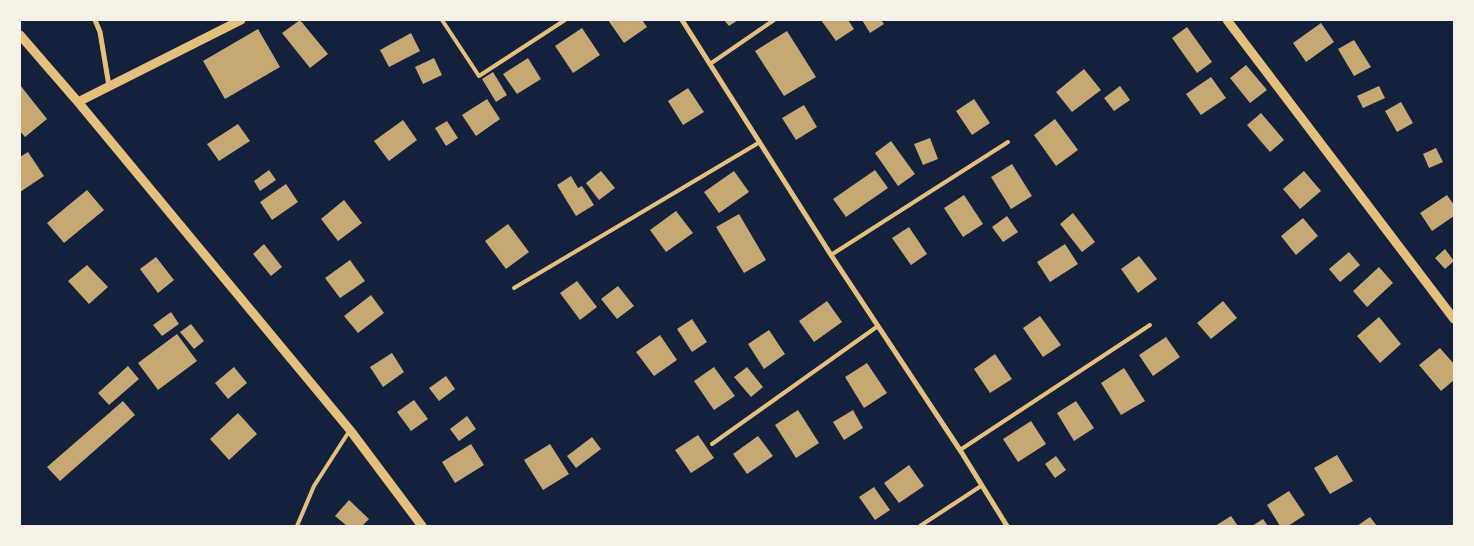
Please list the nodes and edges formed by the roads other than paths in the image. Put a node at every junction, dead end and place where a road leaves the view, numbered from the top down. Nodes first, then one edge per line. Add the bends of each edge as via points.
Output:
1 (95, 20) edge
2 (241, 20) edge
3 (442, 20) edge
4 (565, 20) edge
5 (682, 20) edge
6 (774, 20) edge
7 (1227, 20) edge
8 (20, 35) edge
9 (710, 64) junction
10 (109, 86) junction
11 (78, 102) junction
12 (760, 142) junction
13 (1008, 142) dead end
14 (831, 256) junction
15 (514, 288) dead end
16 (1454, 319) edge
17 (1150, 325) dead end
18 (878, 326) junction
19 (350, 430) junction
20 (712, 444) dead end
21 (960, 450) junction
22 (981, 486) junction
23 (297, 526) edge
24 (422, 526) edge
25 (920, 526) edge
26 (1007, 526) edge

1 - 10 street
2 - 10 street
3 - 4 lane via 479,76
5 - 9 street
6 - 9 lane
7 - 16 street
8 - 11 street
9 - 12 street
10 - 11 street
11 - 19 street
12 - 14 street
12 - 15 lane
13 - 14 lane
14 - 18 street
17 - 21 lane
18 - 20 lane
18 - 21 street
19 - 23 lane via 314,486
19 - 24 street
21 - 22 street
22 - 25 lane
22 - 26 street

